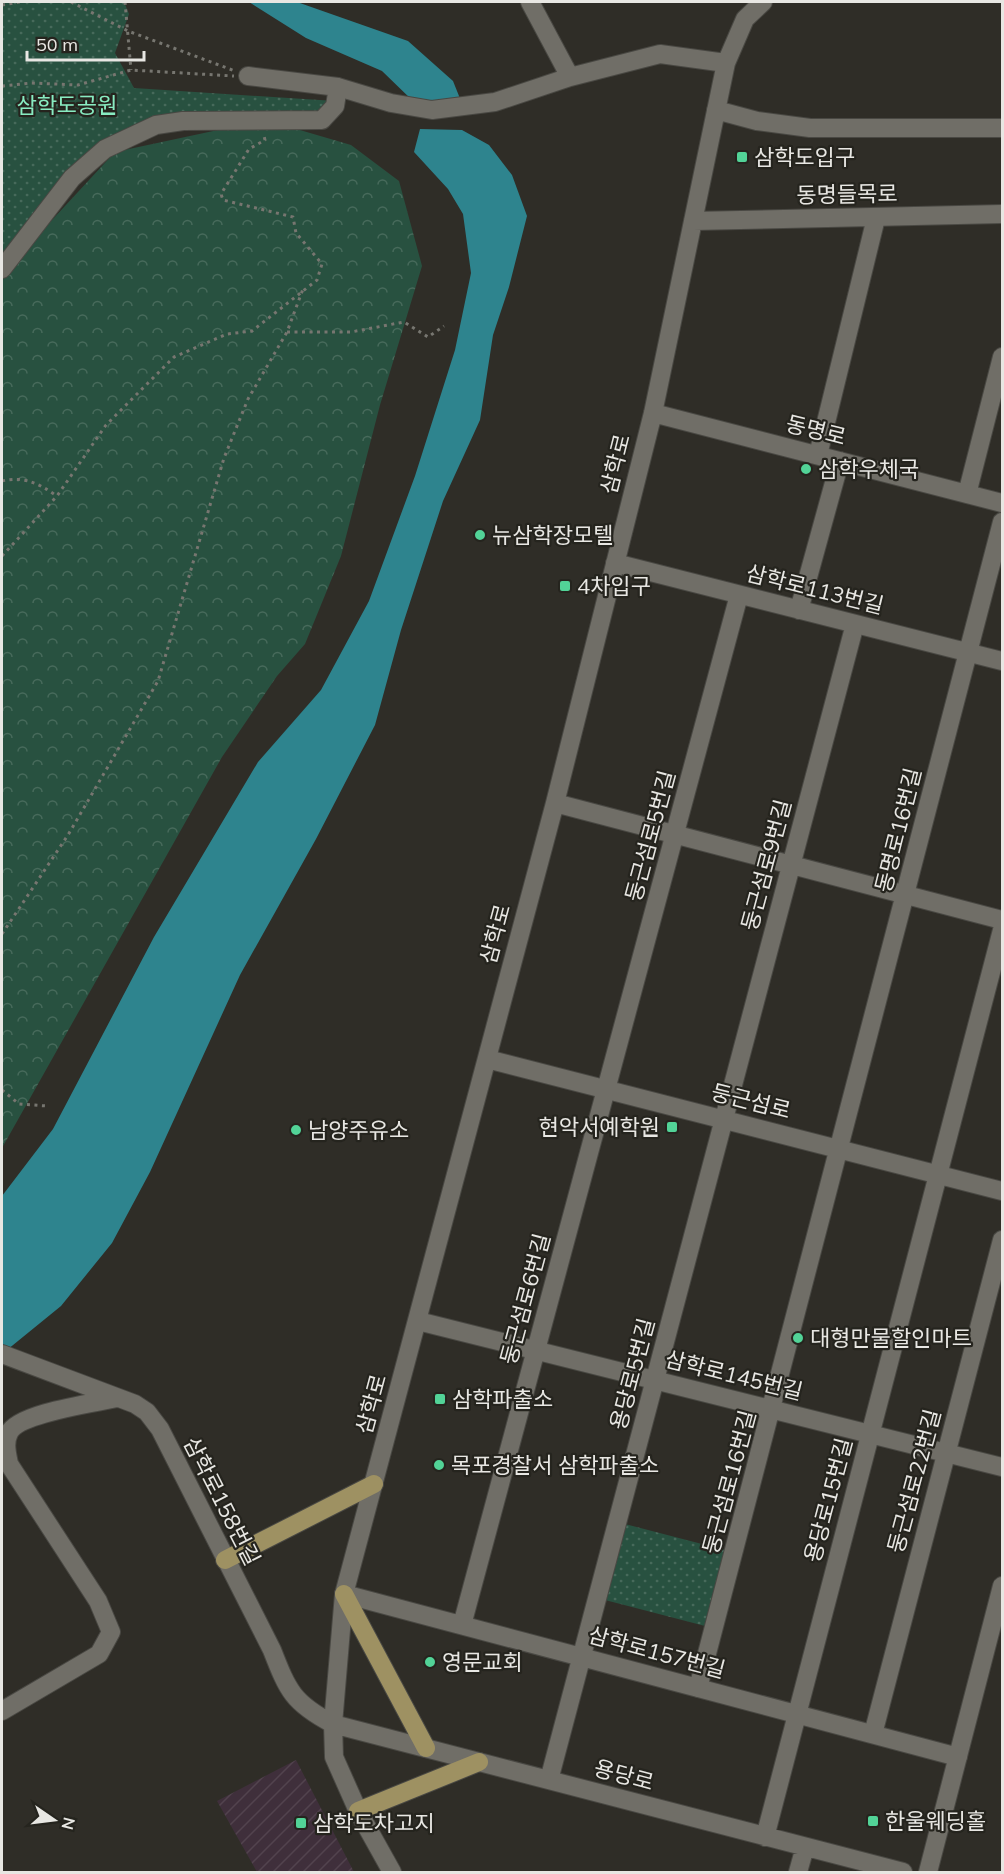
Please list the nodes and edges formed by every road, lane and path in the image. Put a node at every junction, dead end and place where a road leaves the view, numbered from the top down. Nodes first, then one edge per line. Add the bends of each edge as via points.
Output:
1 (20, 2) edge
2 (71, 2) edge
3 (125, 2) edge
4 (530, 2) edge
5 (760, 3) edge
6 (2, 5) edge
7 (128, 31) junction
8 (726, 63) junction
9 (131, 70) junction
10 (248, 76) junction
11 (570, 77) junction
12 (2, 87) edge
13 (338, 87) junction
14 (716, 110) junction
15 (259, 120) junction
16 (1002, 128) edge
17 (1002, 214) edge
18 (876, 218) junction
19 (693, 220) junction
20 (2, 269) edge
21 (303, 289) junction
22 (444, 326) dead end
23 (287, 332) junction
24 (1002, 357) edge
25 (653, 412) junction
26 (818, 455) junction
27 (840, 460) junction
28 (2, 481) edge
29 (968, 494) junction
30 (57, 496) junction
31 (1002, 503) edge
32 (1002, 522) edge
33 (2, 556) edge
34 (615, 563) junction
35 (739, 595) junction
36 (799, 610) junction
37 (855, 624) junction
38 (969, 652) junction
39 (1002, 661) edge
40 (555, 803) junction
41 (675, 835) junction
42 (791, 865) junction
43 (906, 895) junction
44 (1002, 920) edge
45 (1002, 930) edge
46 (2, 934) edge
47 (487, 1059) junction
48 (606, 1089) junction
49 (2, 1090) edge
50 (47, 1106) dead end
51 (724, 1119) junction
52 (840, 1149) junction
53 (939, 1175) junction
54 (1002, 1191) edge
55 (1002, 1240) edge
56 (418, 1321) junction
57 (536, 1350) junction
58 (8, 1356) edge
59 (655, 1380) junction
60 (119, 1398) junction
61 (773, 1410) junction
62 (870, 1434) junction
63 (946, 1453) junction
64 (1002, 1467) edge
65 (374, 1484) junction
66 (225, 1560) junction
67 (1002, 1586) edge
68 (344, 1594) junction
69 (462, 1625) junction
70 (582, 1657) junction
71 (994, 1657) edge
72 (698, 1688) junction
73 (2, 1711) edge
74 (797, 1714) junction
75 (333, 1724) junction
76 (873, 1734) junction
77 (426, 1748) junction
78 (958, 1757) junction
79 (479, 1762) junction
80 (549, 1780) junction
81 (358, 1810) junction
82 (765, 1837) junction
83 (805, 1847) junction
84 (392, 1872) edge
85 (798, 1872) edge
86 (903, 1872) edge
87 (928, 1872) edge

1 - 6 path
2 - 7 path
3 - 7 path
4 - 11 street
5 - 8 street, 삼학로 via 745,19
7 - 9 path
7 - 10 path
8 - 11 street via 660,54
8 - 14 street, 삼학로
9 - 10 path
9 - 12 path via 78,85 31,83
10 - 13 street
11 - 13 street via 495,102 438,110 390,103
13 - 15 street via 334,106 322,120
14 - 16 street via 810,128
14 - 19 street, 삼학로
15 - 20 street via 156,125 105,149 72,178
15 - 21 path via 265,140 249,149 221,194 223,200 293,217 296,233 322,264 317,280
17 - 18 street, 동명들목로
18 - 19 street, 동명들목로
18 - 26 street
19 - 25 street, 삼학로
21 - 23 path
21 - 30 path via 252,331 227,334 174,357 106,425
22 - 23 path via 428,337 404,322 351,332
23 - 46 path via 248,399 224,458 158,681 68,835
24 - 29 street
25 - 26 street, 동명로
25 - 34 street, 삼학로
26 - 27 street, 동명로
27 - 29 street, 동명로
27 - 36 street
28 - 30 path via 16,478 37,482
29 - 31 street, 동명로
30 - 33 path
32 - 38 street, 동명로16번길
34 - 35 street, 삼학로113번길
34 - 40 street, 삼학로
35 - 36 street, 삼학로113번길
35 - 41 street, 둥근섬로5번길
36 - 37 street, 삼학로113번길
37 - 38 street, 삼학로113번길
37 - 42 street, 둥근섬로9번길
38 - 39 street, 삼학로113번길
38 - 43 street, 동명로16번길
40 - 41 street
40 - 47 street, 삼학로
41 - 42 street
41 - 48 street, 둥근섬로5번길
42 - 43 street
42 - 51 street, 둥근섬로9번길
43 - 44 street
43 - 52 street, 동명로16번길
45 - 53 street, 용당로15번길
47 - 48 street, 둥근섬로
47 - 56 street, 삼학로
48 - 51 street, 둥근섬로
48 - 57 street, 둥근섬로6번길
49 - 50 path via 19,1104
51 - 52 street, 둥근섬로
51 - 59 street, 용당로5번길
52 - 53 street, 둥근섬로
52 - 61 street, 둥근섬로16번길
53 - 54 street, 둥근섬로
53 - 62 street, 용당로15번길
55 - 63 street, 둥근섬로22번길
56 - 57 street, 삼학로145번길
56 - 65 street, 삼학로
57 - 59 street, 삼학로145번길
57 - 69 street, 둥근섬로6번길
58 - 60 street, 삼학로158번길
59 - 61 street, 삼학로145번길
59 - 70 street, 용당로5번길
60 - 66 street, 삼학로158번길 via 141,1408 154,1420
60 - 73 street via 26,1418 9,1431 5,1447 9,1464 98,1601 111,1632 99,1654
61 - 62 street, 삼학로145번길
61 - 72 street, 둥근섬로16번길
62 - 63 street, 삼학로145번길
62 - 74 street, 용당로15번길
63 - 64 street, 삼학로145번길
63 - 76 street, 둥근섬로22번길
65 - 66 main road
65 - 68 street, 삼학로
66 - 75 street, 삼학로158번길 via 272,1650 286,1687 306,1710
67 - 71 street
68 - 69 street, 삼학로157번길
68 - 75 street, 삼학로
68 - 77 main road
69 - 70 street, 삼학로157번길
70 - 72 street, 삼학로157번길
70 - 80 street, 용당로5번길
71 - 78 street
72 - 74 street, 삼학로157번길
74 - 76 street, 삼학로157번길
74 - 82 street, 용당로15번길
75 - 77 street, 용당로
75 - 81 street, 삼학로 via 334,1757
76 - 78 street, 삼학로157번길
77 - 79 street, 용당로
78 - 87 street
79 - 80 street, 용당로
79 - 81 main road
80 - 82 street, 용당로
81 - 84 street, 삼학로
82 - 83 street, 용당로
83 - 85 street
83 - 86 street, 용당로

